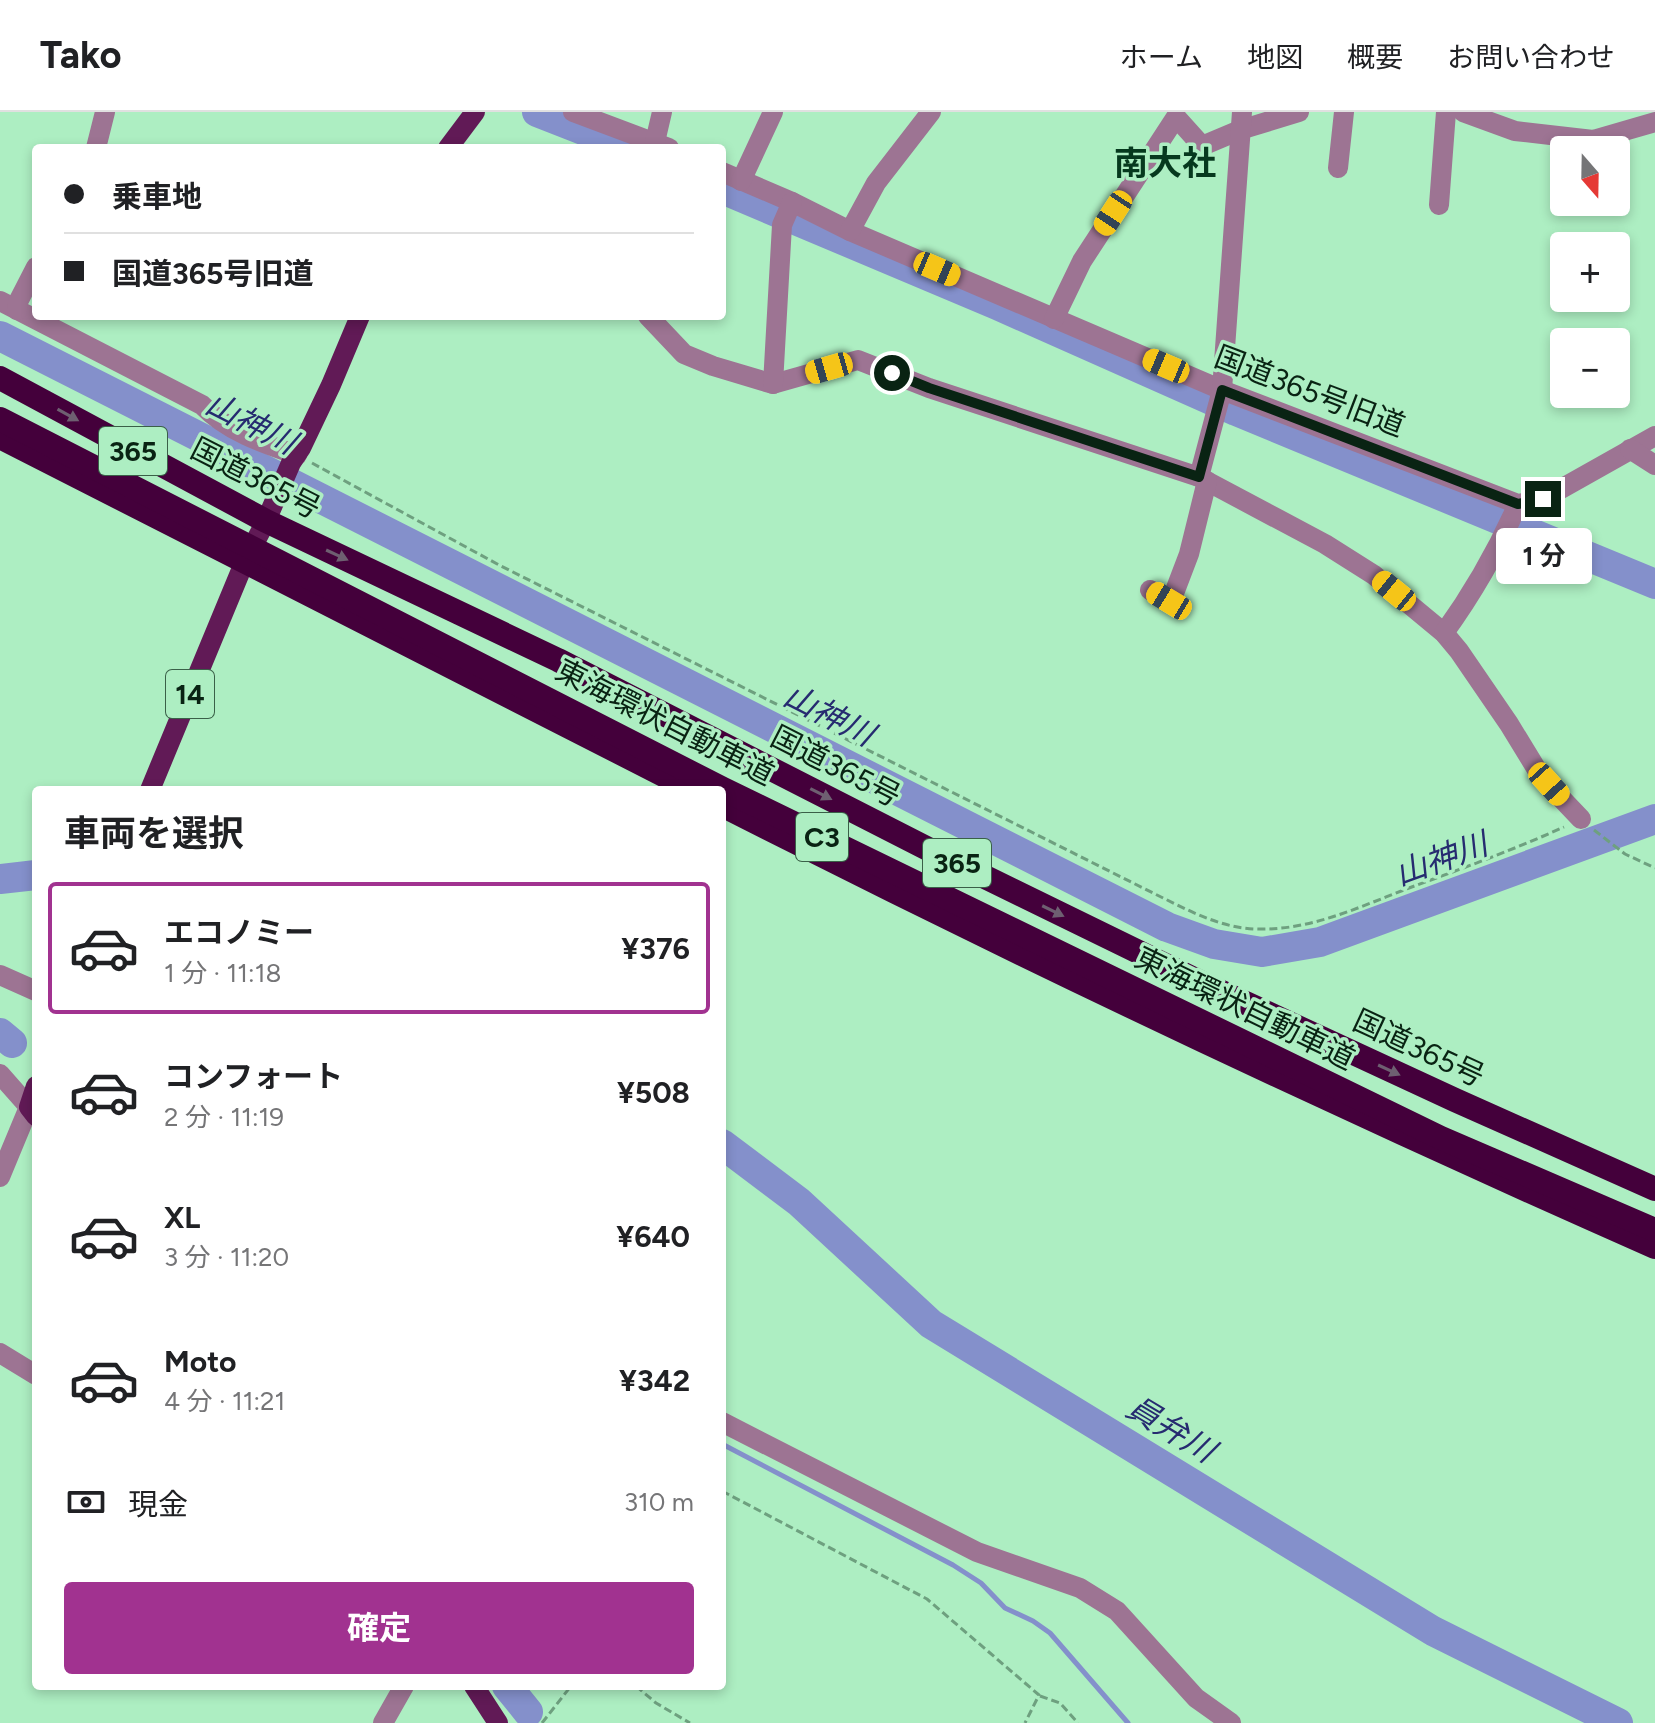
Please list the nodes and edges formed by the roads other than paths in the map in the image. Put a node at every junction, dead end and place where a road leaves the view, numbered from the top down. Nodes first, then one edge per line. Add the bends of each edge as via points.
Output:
1 (105, 112) edge
2 (475, 112) edge
3 (573, 112) edge
4 (662, 112) edge
5 (773, 112) edge
6 (931, 112) edge
7 (1299, 112) edge
8 (1344, 112) edge
9 (1446, 112) edge
10 (1463, 112) edge
11 (1173, 115) edge
12 (1241, 121) edge
13 (1655, 122) edge
14 (97, 144) edge
15 (451, 144) edge
16 (659, 144) edge
17 (662, 144) edge
18 (1338, 168) dead end
19 (731, 176) edge
20 (1439, 205) dead end
21 (787, 213) junction
22 (850, 231) junction
23 (32, 275) edge
24 (8, 306) edge
25 (32, 318) edge
26 (1054, 319) junction
27 (35, 320) edge
28 (358, 320) edge
29 (652, 320) edge
30 (0, 378) edge
31 (773, 384) junction
32 (1220, 400) junction
33 (0, 419) edge
34 (1655, 436) edge
35 (0, 437) edge
36 (1630, 449) junction
37 (294, 459) junction
38 (1655, 465) edge
39 (1203, 479) junction
40 (270, 513) junction
41 (1512, 516) junction
42 (244, 563) junction
43 (1150, 590) dead end
44 (1444, 633) junction
45 (152, 786) edge
46 (685, 786) edge
47 (719, 786) edge
48 (726, 790) edge
49 (726, 807) edge
50 (1583, 821) road end
51 (0, 975) edge
52 (32, 989) edge
53 (0, 1074) edge
54 (32, 1112) edge
55 (0, 1177) edge
56 (1655, 1189) edge
57 (1655, 1230) edge
58 (1655, 1247) edge
59 (0, 1353) edge
60 (32, 1373) edge
61 (726, 1424) edge
62 (402, 1690) edge
63 (477, 1690) edge
64 (383, 1723) edge
65 (498, 1723) edge
66 (1231, 1723) edge

1 - 14 street
2 - 15 main road
3 - 16 street
4 - 17 street
5 - 19 street
6 - 22 street via 876,183
7 - 12 street
8 - 18 street
9 - 20 street
10 - 13 street via 1515,131 1593,140
11 - 12 street via 1202,146
11 - 26 street via 1082,261
12 - 32 street
19 - 21 street, 国道365号旧道
21 - 22 street, 国道365号旧道
21 - 31 street
22 - 26 street, 国道365号旧道
23 - 24 street via 18,302
24 - 25 street
26 - 32 street, 国道365号旧道
27 - 37 street via 202,405 217,420
28 - 37 main road, 14
29 - 31 street via 684,354
30 -> 40 highway, 国道365号 / 365
31 - 39 street via 858,360
32 - 39 street
32 - 41 street, 国道365号旧道
33 - 47 highway, 東海環状自動車道 / C3, bridge
34 - 36 street
35 - 42 highway, 365
36 - 38 street
36 - 41 street
37 - 40 main road, 14
39 - 43 street via 1189,554 1173,596 1169,601
39 - 44 street via 1374,575
40 - 42 main road, 14
40 -> 56 highway, 国道365号 / 365 via 1171,968
41 - 44 street
42 - 45 main road, 14
42 - 46 highway, 365
44 - 50 street via 1542,778
48 - 57 highway, 東海環状自動車道 / C3, bridge via 1441,1138
49 - 58 highway, 365 via 1232,1055
51 - 52 street
53 - 54 street
54 - 55 street
59 - 60 street
61 - 66 street via 977,1552 1080,1588 1117,1611 1196,1698
62 - 64 street
63 - 65 main road

